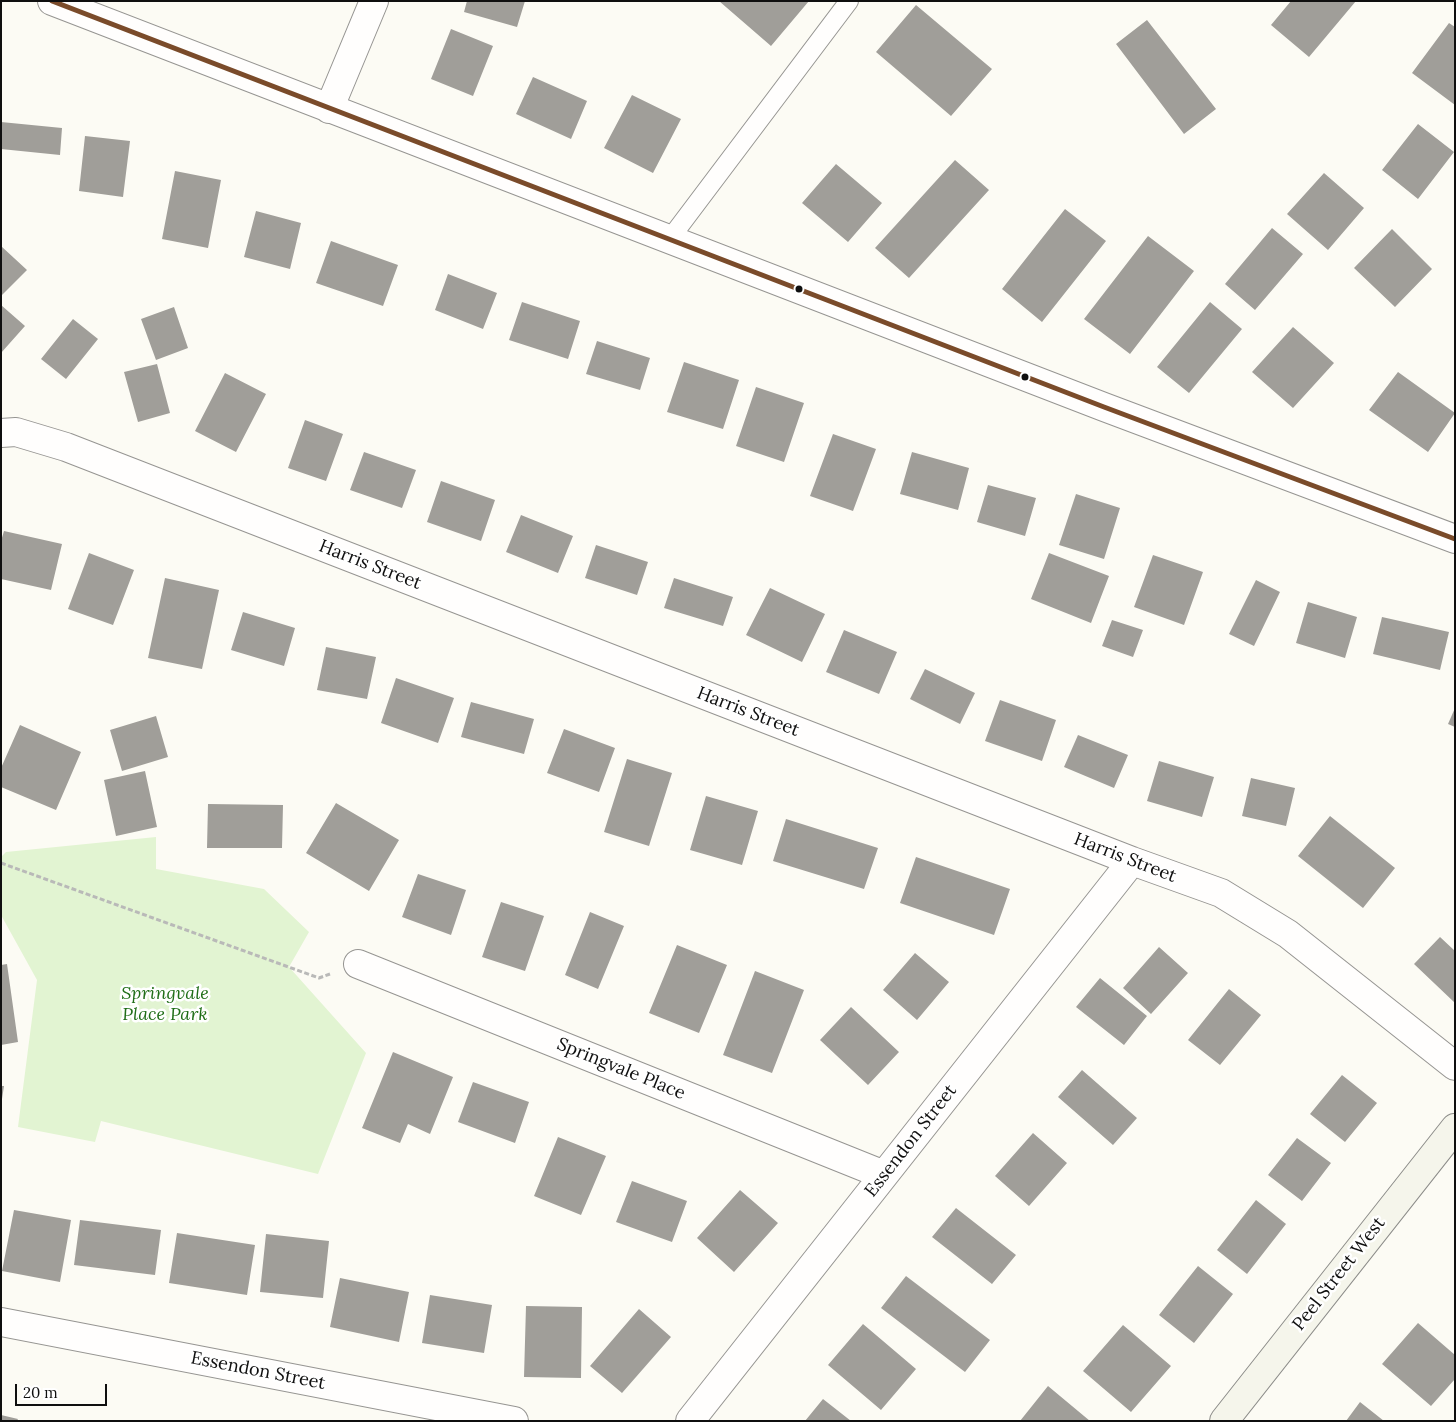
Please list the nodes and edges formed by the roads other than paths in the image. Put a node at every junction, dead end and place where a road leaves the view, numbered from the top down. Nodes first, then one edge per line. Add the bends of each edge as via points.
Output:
1 (52, 1) edge
2 (374, 1) edge
3 (849, 1) edge
4 (329, 110) junction
5 (669, 240) junction
6 (1, 433) edge
7 (1455, 539) edge
8 (1132, 861) junction
9 (358, 964) road end
10 (1455, 1066) edge
11 (1455, 1128) edge
12 (884, 1175) junction
13 (1, 1322) edge
14 (514, 1421) edge
15 (690, 1421) edge
16 (1224, 1421) edge

1 - 4 street
2 - 4 street
3 - 5 lane
4 - 5 street
5 - 7 street
6 - 8 street, Harris Street via 16,432 66,447
8 - 10 street, Harris Street via 1221,893 1288,934
8 - 12 street, Essendon Street
9 - 12 street, Springvale Place
11 - 16 street, Peel Street West
12 - 15 street, Essendon Street
13 - 14 street, Essendon Street

